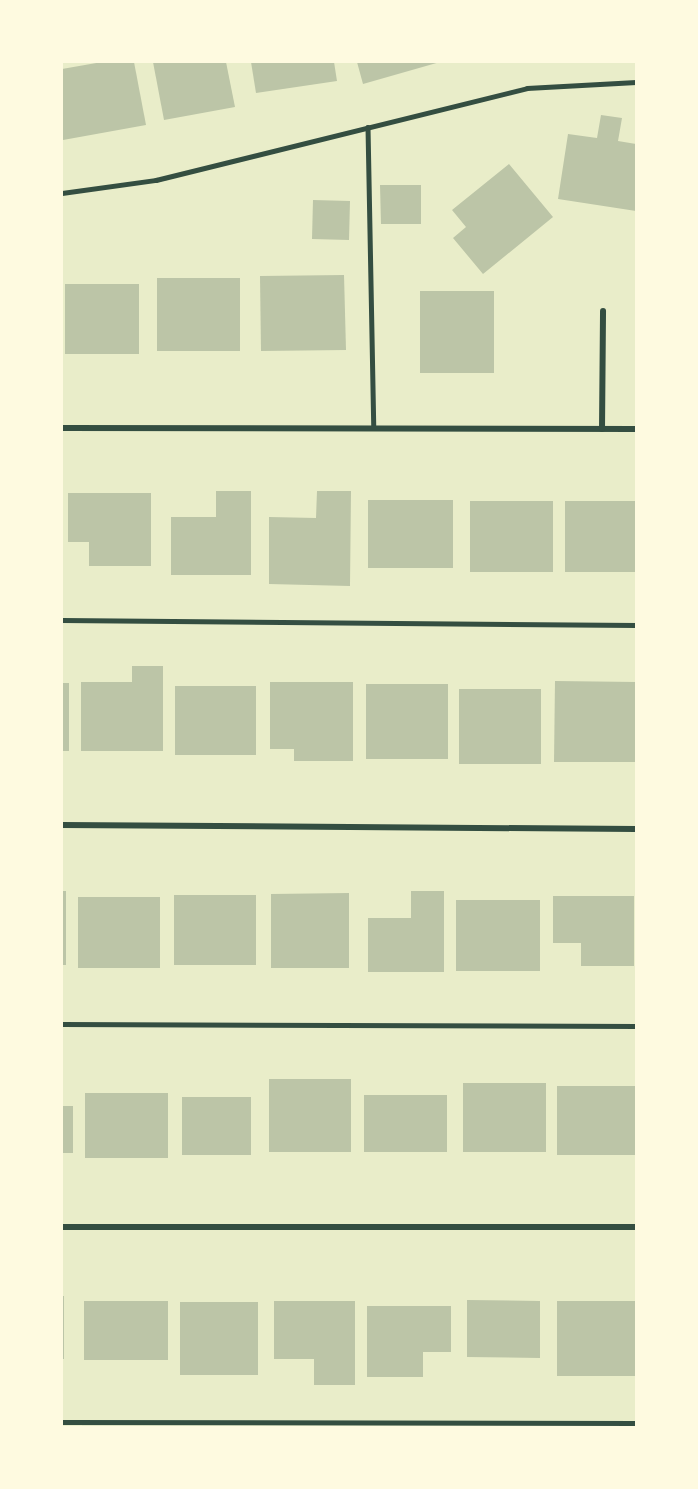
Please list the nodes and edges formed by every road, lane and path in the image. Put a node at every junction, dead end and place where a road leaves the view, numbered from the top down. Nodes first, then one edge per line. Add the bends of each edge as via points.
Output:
1 (636, 82) edge
2 (368, 127) junction
3 (62, 194) edge
4 (603, 311) dead end
5 (374, 427) junction
6 (62, 428) edge
7 (602, 429) junction
8 (636, 429) edge
9 (62, 620) edge
10 (636, 625) edge
11 (62, 825) edge
12 (636, 829) edge
13 (62, 1024) edge
14 (636, 1026) edge
15 (62, 1227) edge
16 (636, 1227) edge
17 (62, 1422) edge
18 (636, 1424) edge

1 - 2 lane via 527,88
2 - 3 lane via 156,180
2 - 5 lane
4 - 7 street
5 - 6 street
5 - 7 street
7 - 8 street
9 - 10 lane
11 - 12 street
13 - 14 lane
15 - 16 street
17 - 18 lane

